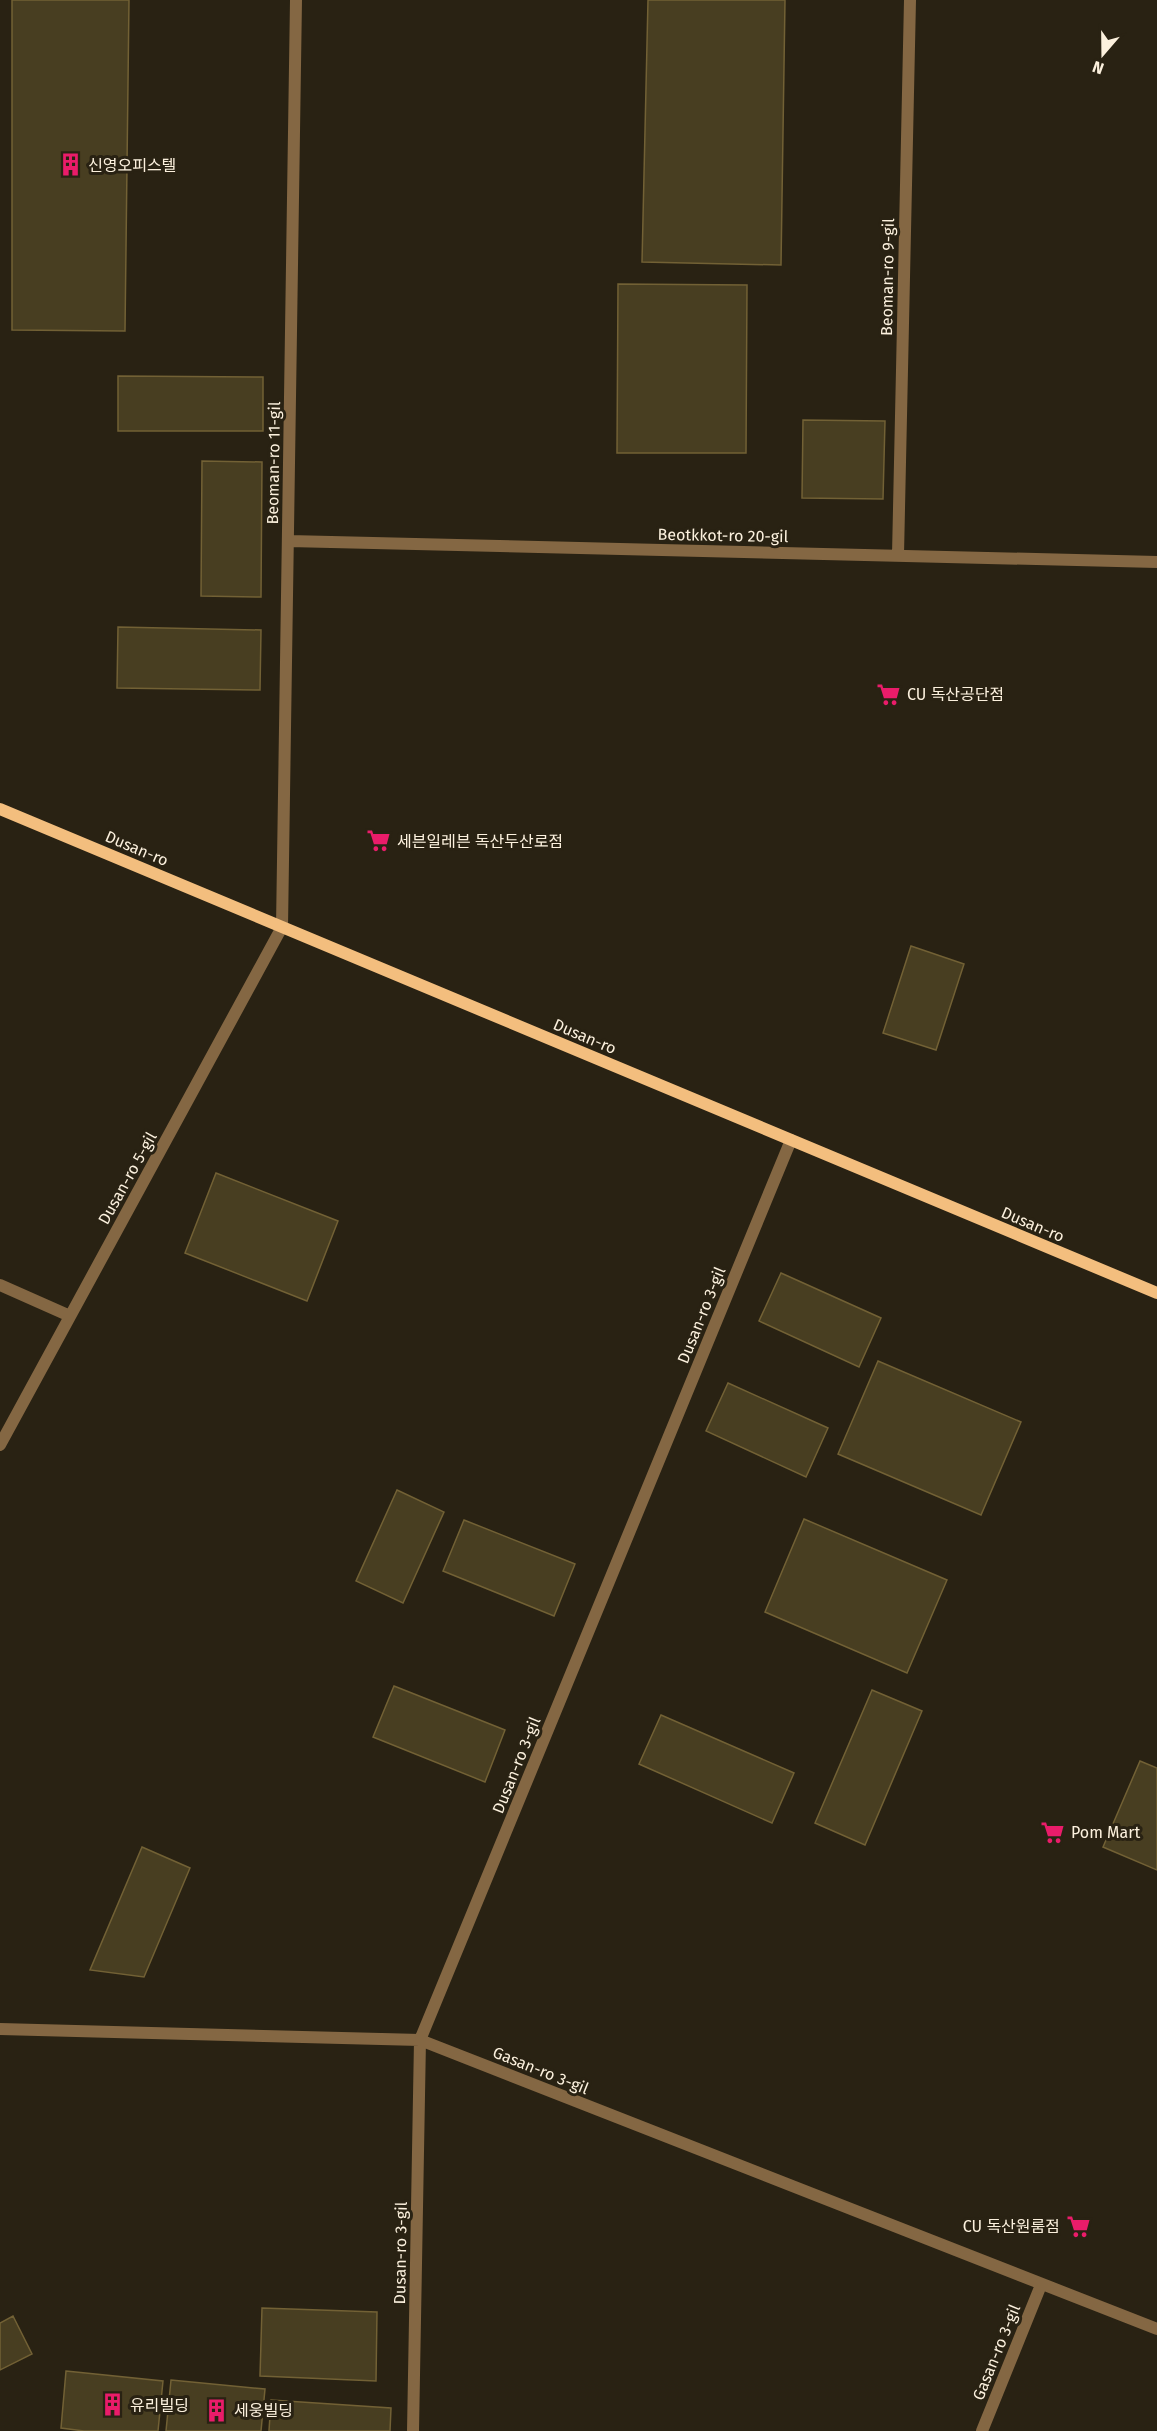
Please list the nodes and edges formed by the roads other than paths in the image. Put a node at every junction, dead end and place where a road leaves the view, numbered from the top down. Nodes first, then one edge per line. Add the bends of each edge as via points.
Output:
1 (296, 0) edge
2 (910, 0) edge
3 (289, 541) junction
4 (898, 555) junction
5 (1157, 562) edge
6 (0, 809) edge
7 (282, 927) junction
8 (791, 1140) junction
9 (0, 1285) edge
10 (1157, 1293) edge
11 (70, 1316) junction
12 (0, 1445) edge
13 (0, 2029) edge
14 (420, 2040) junction
15 (1041, 2285) junction
16 (1157, 2329) edge
17 (413, 2431) edge
18 (982, 2431) edge

1 - 3 street, Beoman-ro 11-gil
2 - 4 street, Beoman-ro 9-gil
3 - 4 street, Beotkkot-ro 20-gil
3 - 7 street, Beoman-ro 11-gil
4 - 5 street, Beotkkot-ro 20-gil
6 - 7 street, Dusan-ro
7 - 8 street, Dusan-ro
7 - 11 street, Dusan-ro 5-gil
8 - 10 street, Dusan-ro
8 - 14 street, Dusan-ro 3-gil
9 - 11 street
11 - 12 street, Dusan-ro 5-gil
13 - 14 street, Gasan-ro 3-gil
14 - 15 street, Gasan-ro 3-gil
14 - 17 street, Dusan-ro 3-gil
15 - 16 street, Gasan-ro 3-gil
15 - 18 street, Gasan-ro 3-gil

